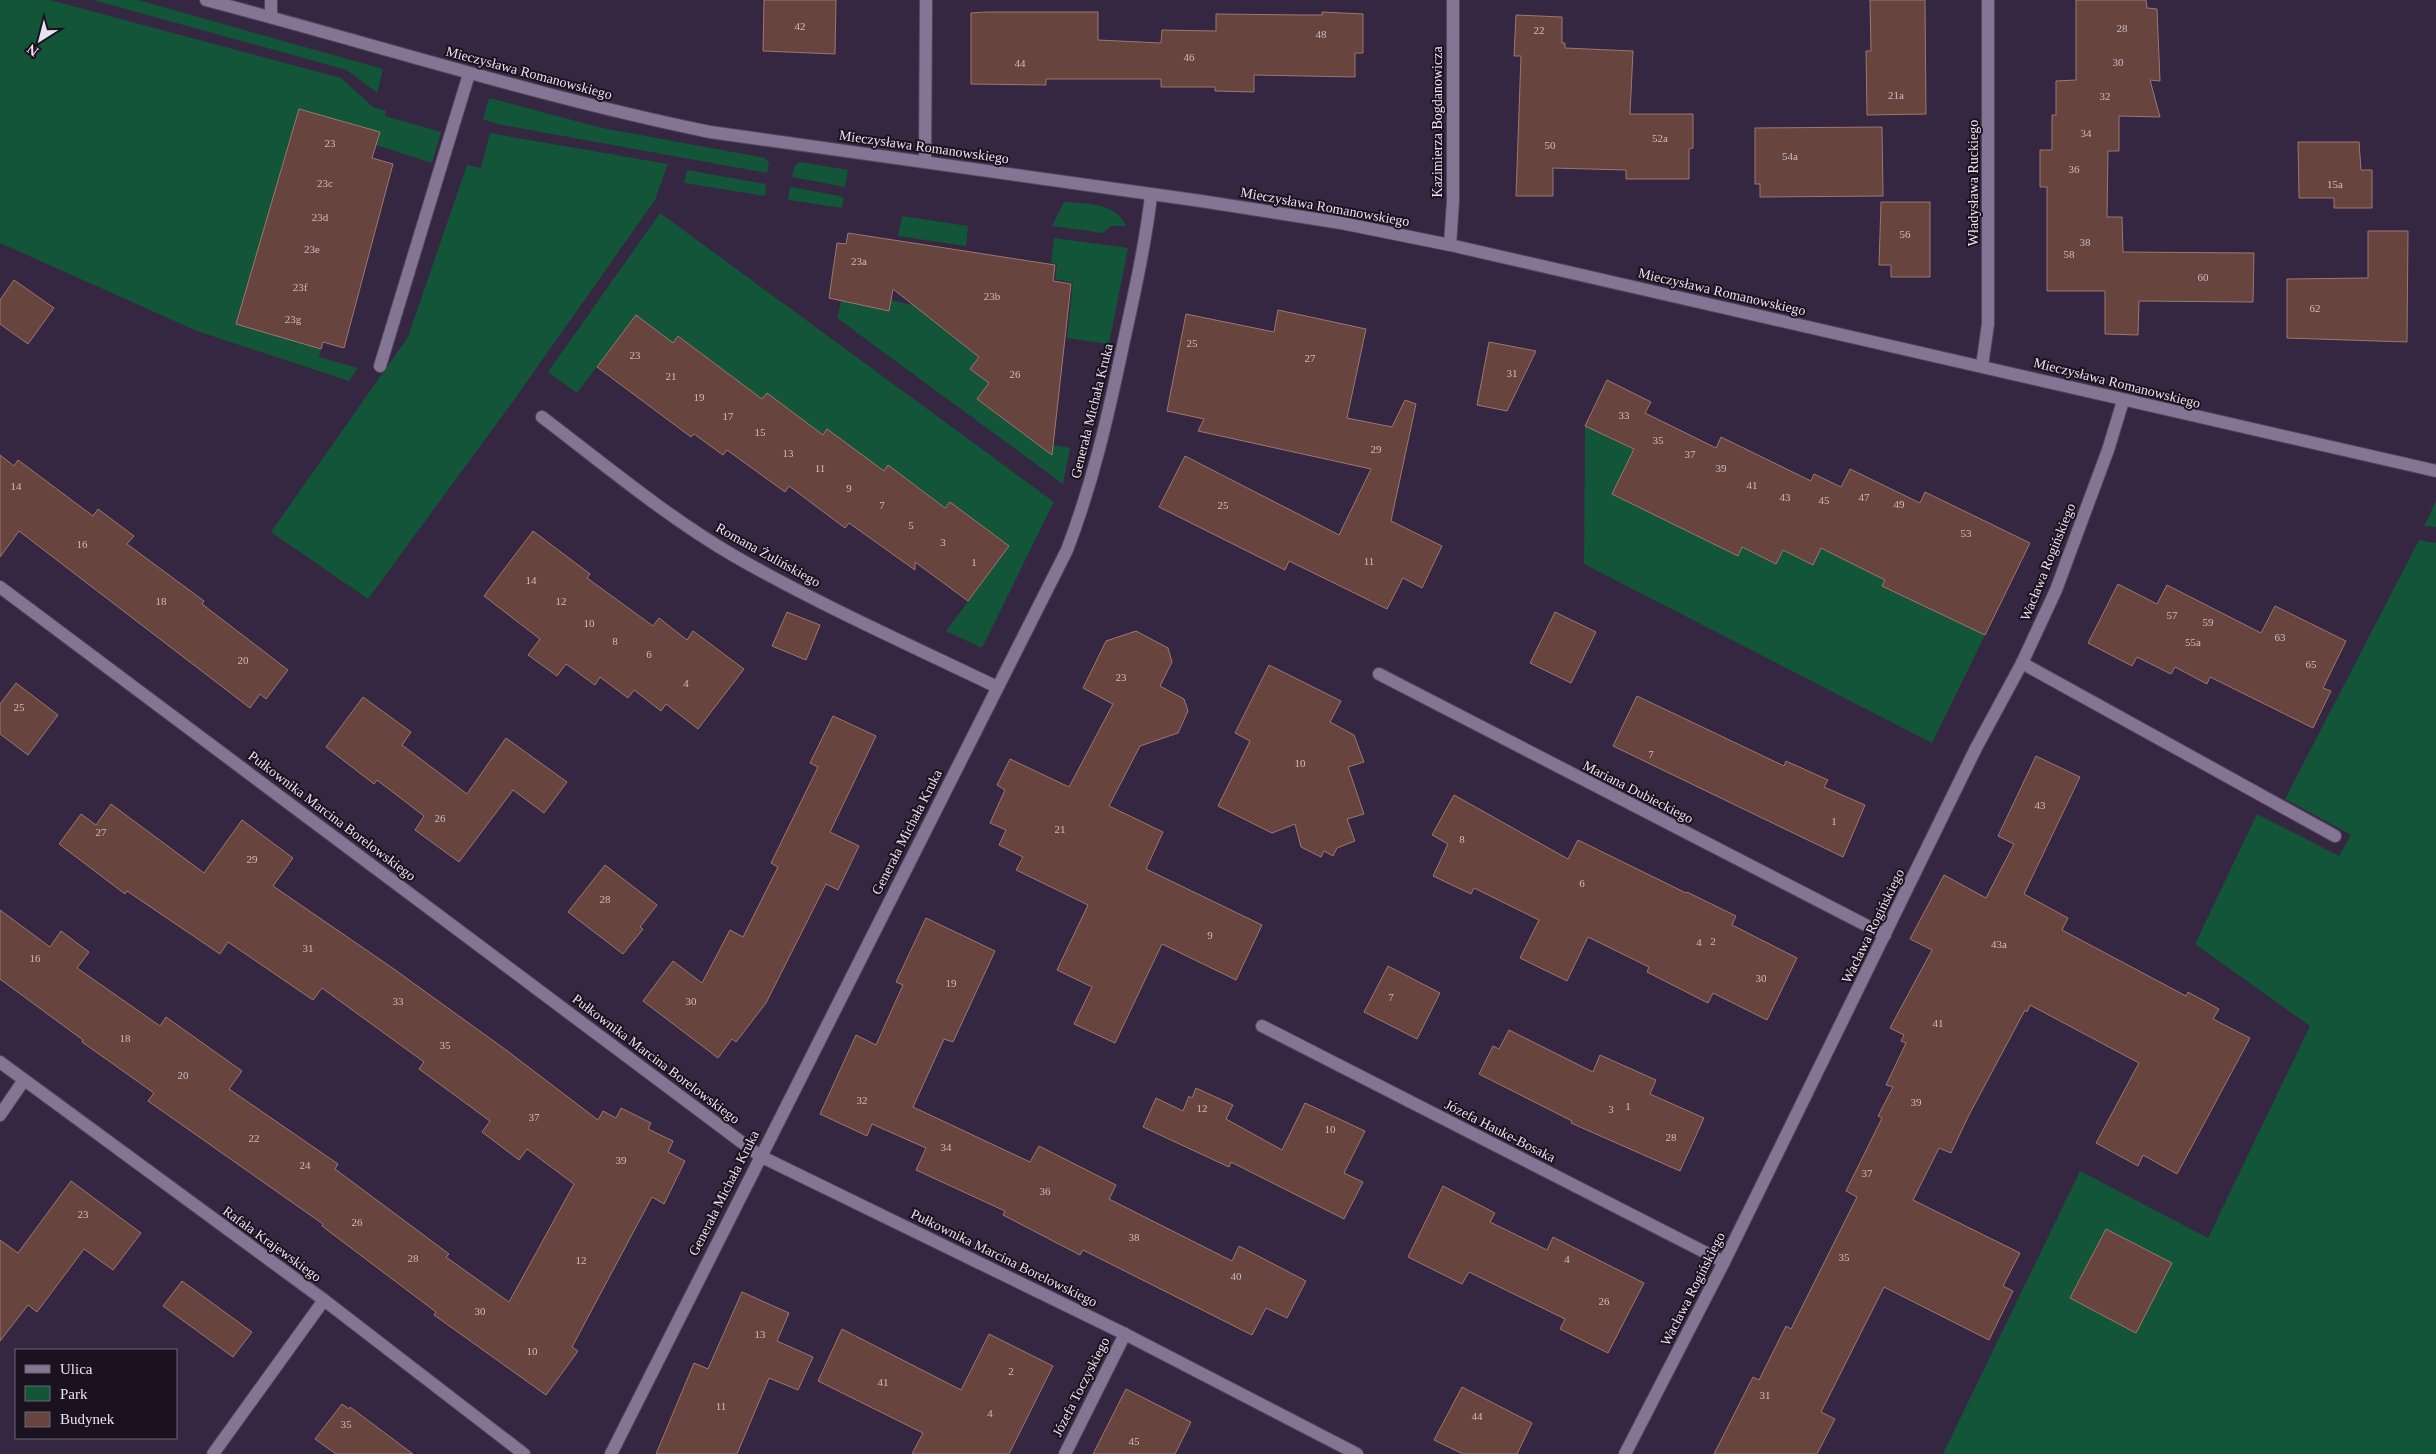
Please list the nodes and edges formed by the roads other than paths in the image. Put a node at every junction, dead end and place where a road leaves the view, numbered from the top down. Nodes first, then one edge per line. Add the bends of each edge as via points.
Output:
1 (206, 0) edge
2 (272, 0) edge
3 (926, 0) edge
4 (1453, 0) edge
5 (1988, 0) edge
6 (271, 17) junction
7 (469, 74) junction
8 (925, 162) junction
9 (1151, 196) junction
10 (1450, 245) junction
11 (380, 366) dead end
12 (1982, 366) junction
13 (2123, 401) junction
14 (542, 418) dead end
15 (2436, 471) edge
16 (0, 587) edge
17 (2022, 663) junction
18 (1379, 674) dead end
19 (997, 687) junction
20 (2335, 836) dead end
21 (1885, 935) junction
22 (1262, 1026) dead end
23 (0, 1062) edge
24 (24, 1080) junction
25 (0, 1115) edge
26 (760, 1156) junction
27 (1724, 1262) junction
28 (324, 1300) junction
29 (1125, 1334) junction
30 (213, 1454) edge
31 (524, 1454) edge
32 (611, 1454) edge
33 (1065, 1454) edge
34 (1357, 1454) edge
35 (1625, 1454) edge

1 - 6 street, Mieczysława Romanowskiego
2 - 6 street
3 - 8 street
4 - 10 street, Kazimierza Bogdanowicza
5 - 12 street, Władysława Ruckiego via 1988,324
6 - 7 street, Mieczysława Romanowskiego
7 - 8 street, Mieczysława Romanowskiego via 710,132
7 - 11 street
8 - 9 street, Mieczysława Romanowskiego
9 - 10 street, Mieczysława Romanowskiego via 1341,223
9 - 19 street, Generała Michała Kruka via 1145,243 1103,442 1089,488 1067,550
10 - 12 street, Mieczysława Romanowskiego
12 - 13 street, Mieczysława Romanowskiego
13 - 15 street, Mieczysława Romanowskiego
13 - 17 street, Wacława Rogińskiego via 2059,581
14 - 19 street, Romana Żulińskiego via 678,520 735,556
16 - 26 street, Pułkownika Marcina Borelowskiego
17 - 20 street
17 - 21 street, Wacława Rogińskiego via 1976,748
18 - 21 street, Mariana Dubieckiego
19 - 26 street, Generała Michała Kruka
21 - 27 street, Wacława Rogińskiego
22 - 27 street, Józefa Hauke-Bosaka
23 - 24 street, Rafała Krajewskiego
24 - 25 street
24 - 28 street, Rafała Krajewskiego
26 - 29 street, Pułkownika Marcina Borelowskiego
26 - 32 street, Generała Michała Kruka
27 - 35 street, Wacława Rogińskiego
28 - 30 street
28 - 31 street, Rafała Krajewskiego
29 - 33 street, Józefa Toczyskiego
29 - 34 street, Pułkownika Marcina Borelowskiego

